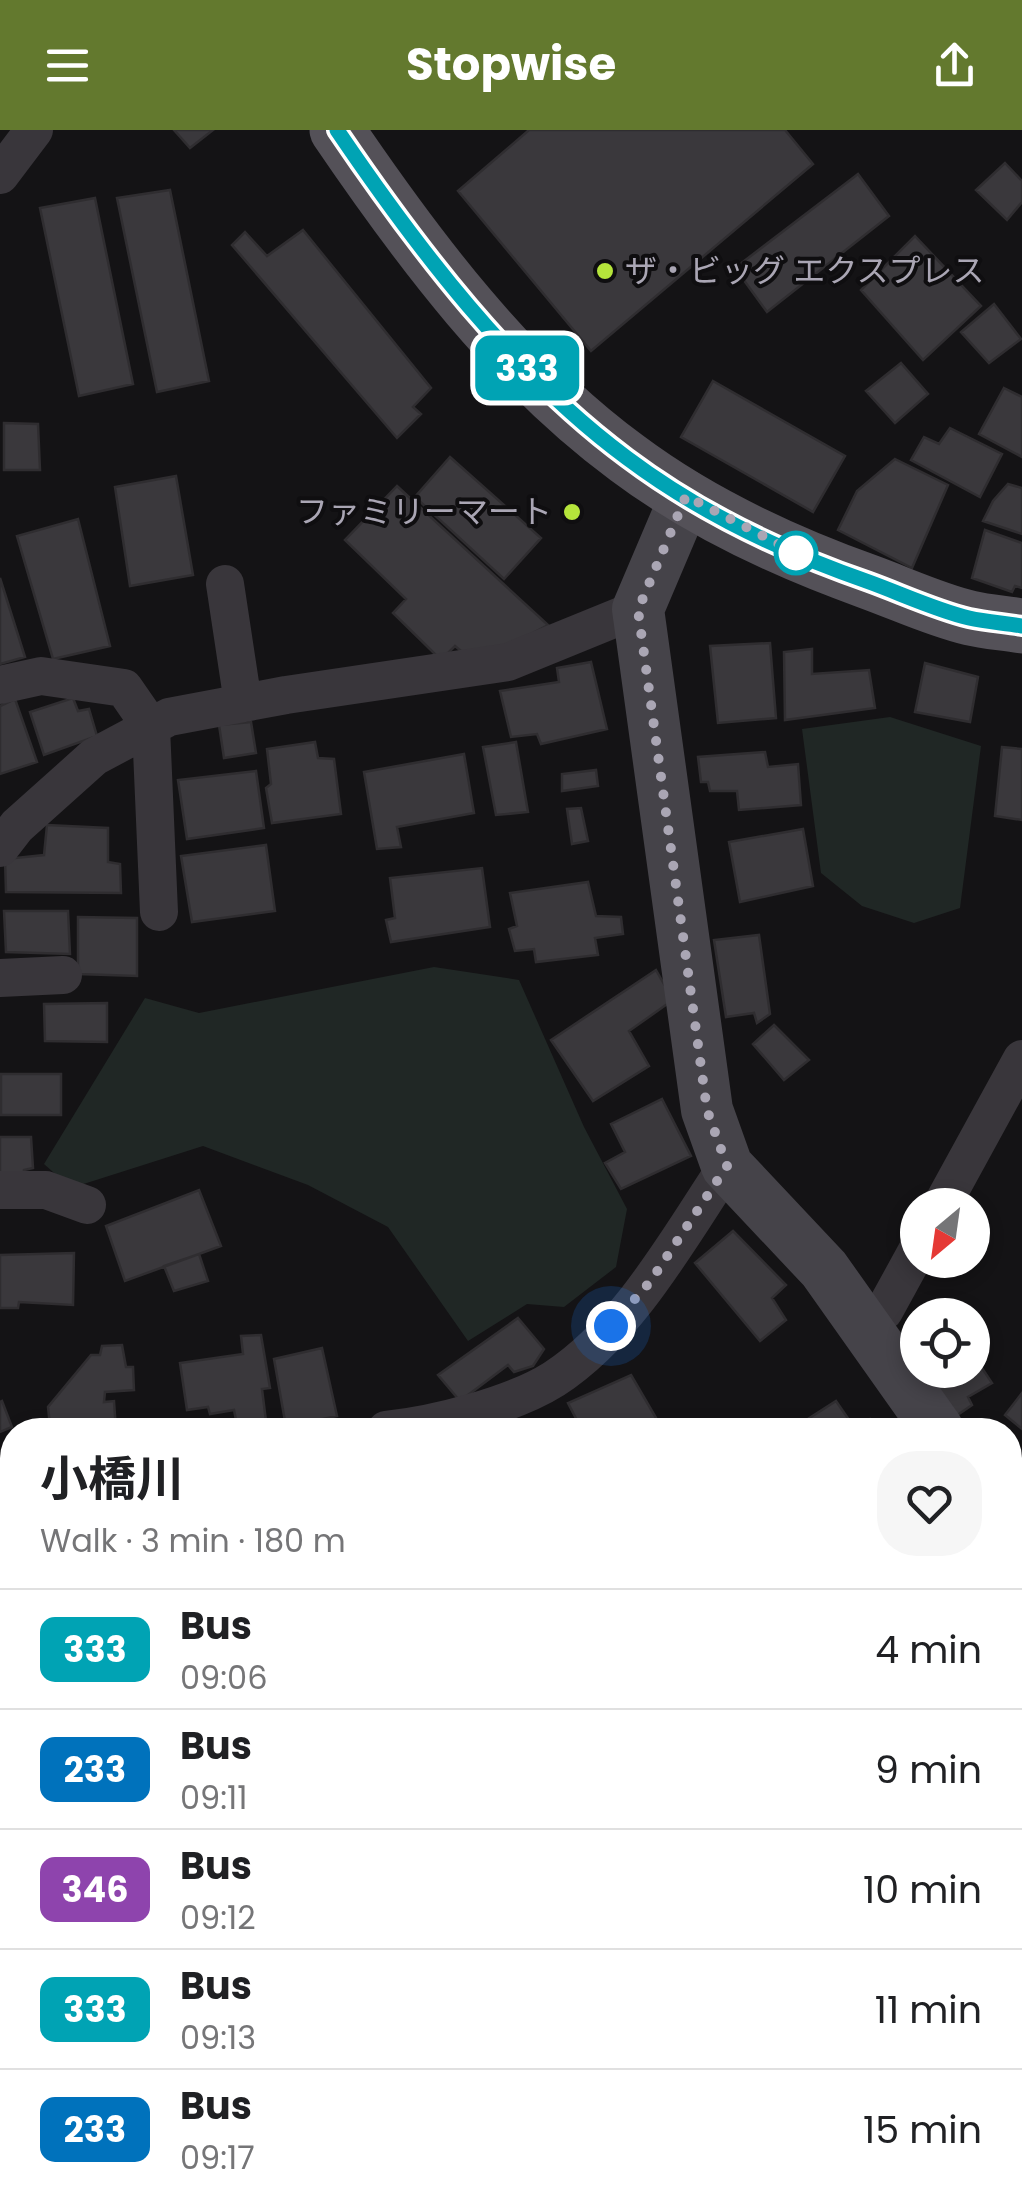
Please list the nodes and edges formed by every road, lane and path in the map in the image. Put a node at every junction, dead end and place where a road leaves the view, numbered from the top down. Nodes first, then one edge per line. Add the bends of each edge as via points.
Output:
1 (34, 130) edge
2 (338, 130) edge
3 (0, 175) edge
4 (686, 496) junction
5 (225, 584) dead end
6 (638, 610) junction
7 (1022, 626) edge
8 (0, 685) edge
9 (243, 704) junction
10 (150, 727) junction
11 (0, 848) edge
12 (158, 912) dead end
13 (63, 974) dead end
14 (0, 978) edge
15 (1022, 1059) edge
16 (727, 1166) junction
17 (951, 1188) edge
18 (0, 1190) edge
19 (87, 1205) dead end
20 (902, 1278) edge
21 (864, 1326) junction
22 (447, 1418) edge
23 (929, 1418) edge

1 - 3 street
2 - 4 main road via 390,208 542,385 628,460
4 - 6 street
4 - 7 main road via 818,564 968,618
5 - 9 street
6 - 9 street via 508,662
6 - 16 street via 707,1110
8 - 10 street via 40,676 124,688
9 - 10 street via 169,717
10 - 11 street via 94,757
10 - 12 street
13 - 14 street
15 - 17 street
16 - 21 street via 824,1268
16 - 22 street via 650,1282 592,1348 553,1380
18 - 19 street via 46,1190
20 - 21 street via 884,1311
21 - 23 street

